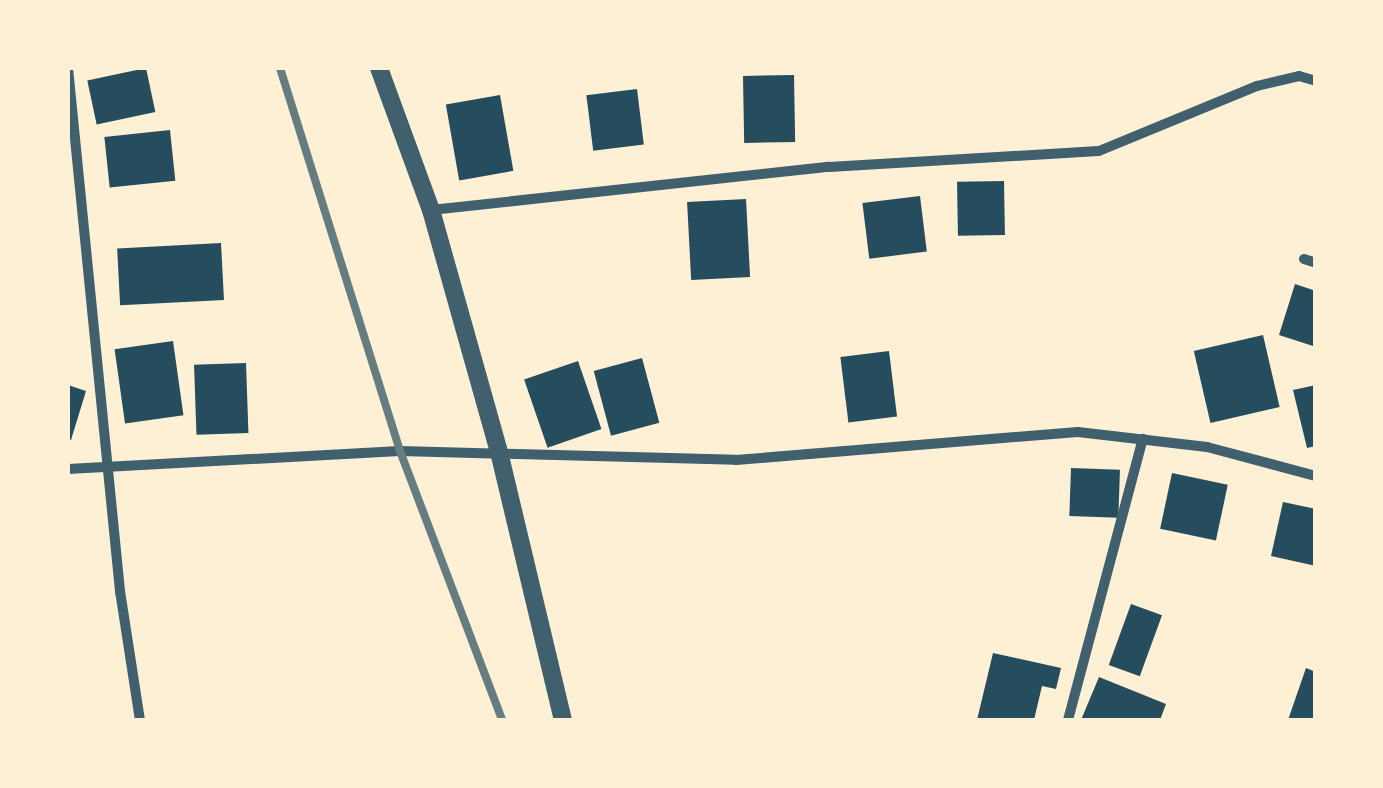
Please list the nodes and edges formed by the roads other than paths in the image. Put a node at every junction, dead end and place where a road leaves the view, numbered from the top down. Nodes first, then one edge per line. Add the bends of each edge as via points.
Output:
1 (68, 68) edge
2 (379, 68) edge
3 (1316, 81) edge
4 (431, 210) junction
5 (1143, 439) junction
6 (500, 456) junction
7 (109, 468) junction
8 (68, 469) edge
9 (1316, 476) edge
10 (140, 720) edge
11 (563, 720) edge
12 (1068, 720) edge

1 - 7 street
2 - 4 street
3 - 4 street via 1299,76 1257,86 1099,151 829,167
4 - 6 street
5 - 6 street via 1078,432 736,460
5 - 9 street via 1207,447
5 - 12 street
6 - 7 street via 400,451
6 - 11 street
7 - 8 street
7 - 10 street

